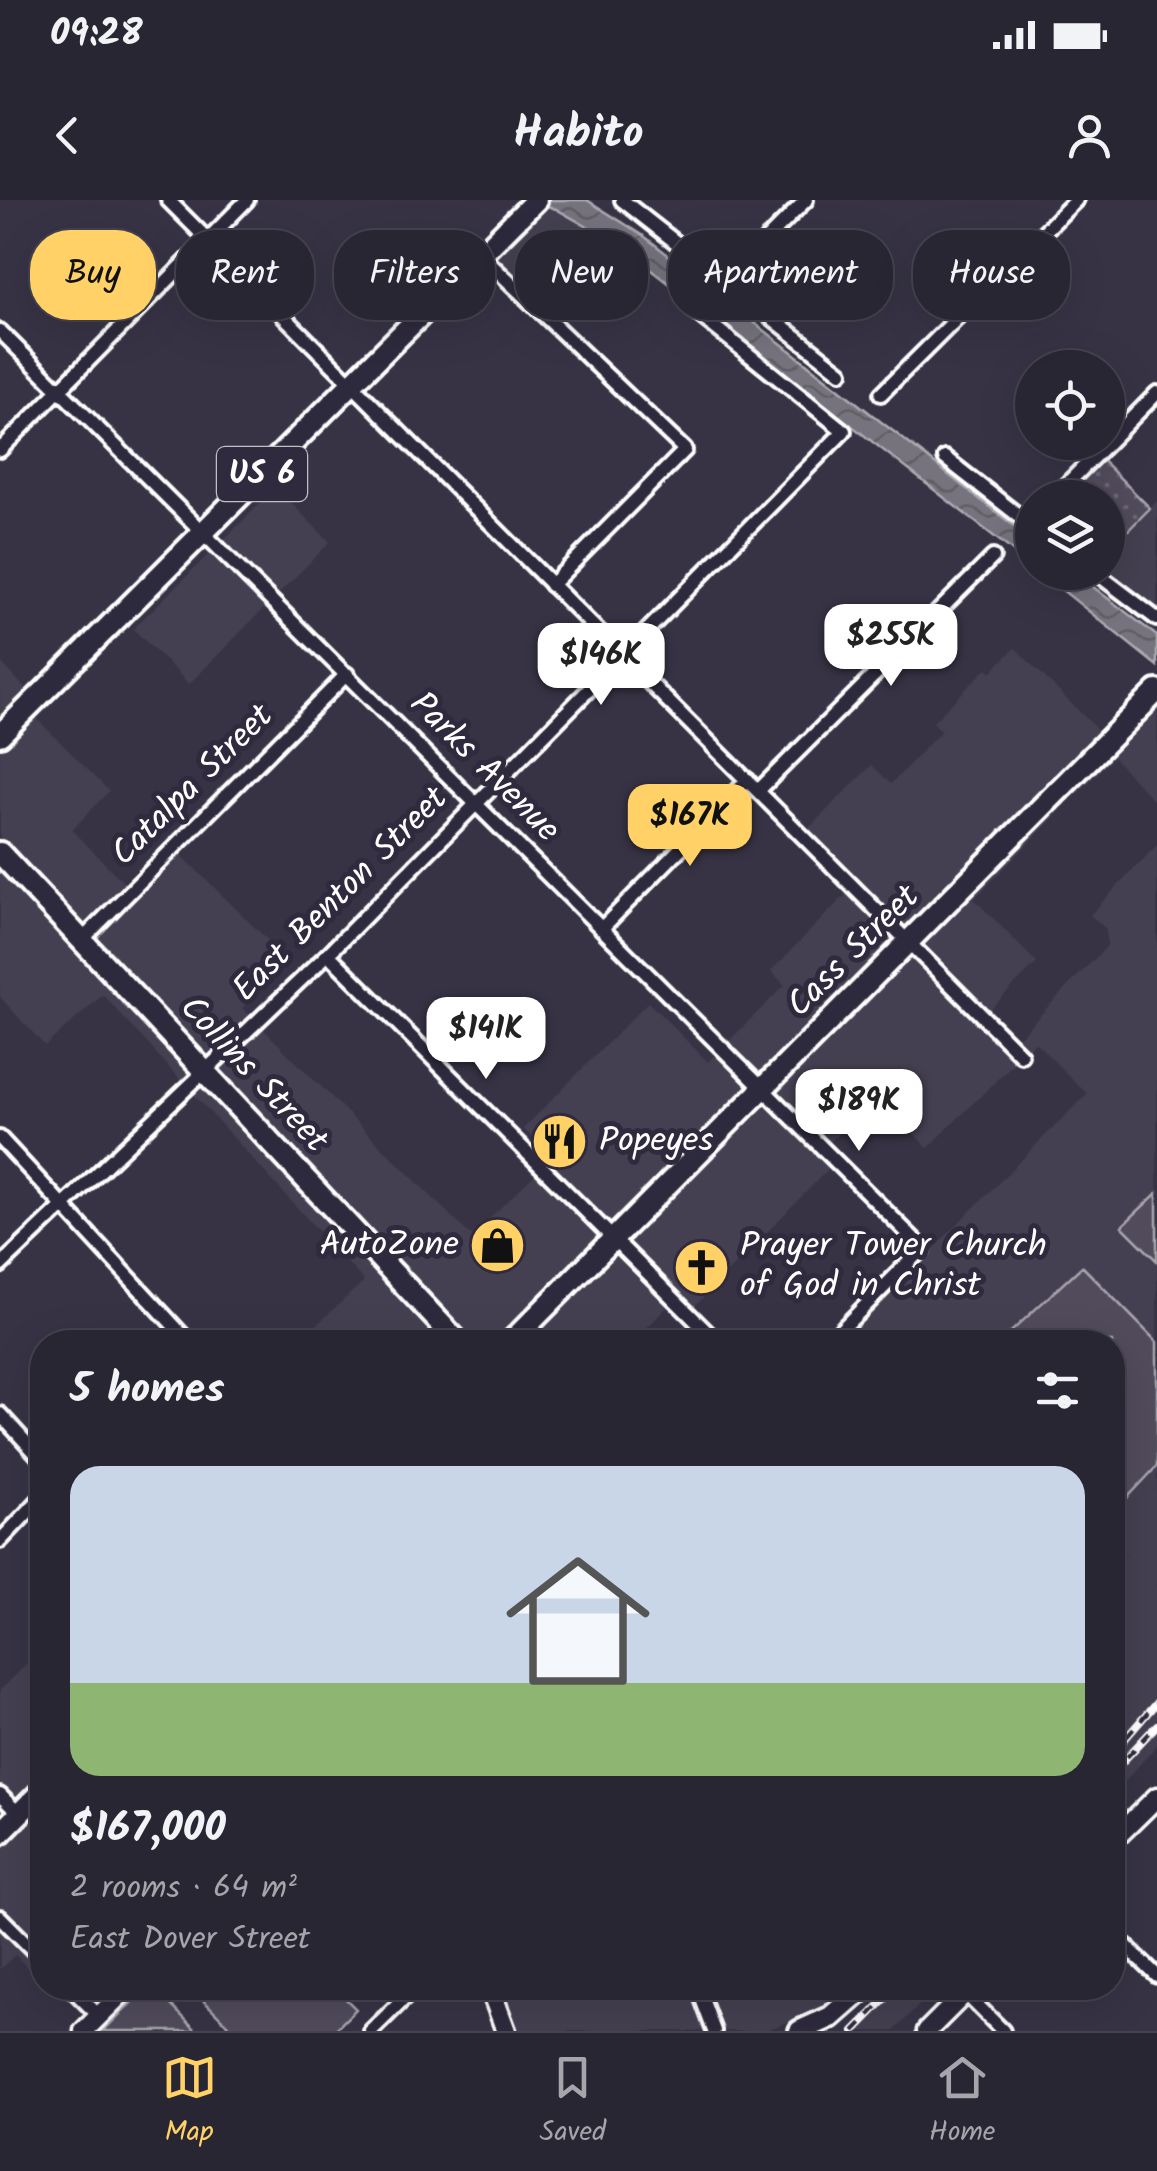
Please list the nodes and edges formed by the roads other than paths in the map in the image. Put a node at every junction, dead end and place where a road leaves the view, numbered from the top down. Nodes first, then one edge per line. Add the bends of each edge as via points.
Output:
1 (168, 200) edge
2 (247, 200) edge
3 (622, 200) edge
4 (806, 200) edge
5 (1076, 200) edge
6 (530, 206) edge
7 (199, 230) edge
8 (217, 230) edge
9 (776, 230) edge
10 (668, 235) edge
11 (495, 241) edge
12 (495, 268) edge
13 (176, 272) edge
14 (288, 320) edge
15 (415, 320) edge
16 (706, 320) edge
17 (778, 320) edge
18 (0, 332) edge
19 (842, 372) dead end
20 (351, 384) junction
21 (60, 390) junction
22 (881, 394) dead end
23 (1157, 394) edge
24 (0, 450) edge
25 (945, 458) dead end
26 (1071, 480) edge
27 (1015, 510) edge
28 (204, 532) junction
29 (994, 557) dead end
30 (551, 585) junction
31 (1118, 590) edge
32 (1157, 620) edge
33 (622, 656) junction
34 (347, 674) junction
35 (1157, 691) edge
36 (0, 735) edge
37 (754, 785) junction
38 (477, 803) junction
39 (0, 853) edge
40 (602, 928) junction
41 (82, 940) junction
42 (911, 940) junction
43 (328, 954) junction
44 (1021, 1055) dead end
45 (204, 1071) junction
46 (764, 1089) junction
47 (0, 1138) edge
48 (63, 1205) junction
49 (615, 1240) junction
50 (0, 1266) edge
51 (178, 1330) edge
52 (447, 1330) edge
53 (523, 1330) edge
54 (705, 1330) edge
55 (841, 1330) edge
56 (0, 1414) edge
57 (30, 1447) edge
58 (30, 1510) edge
59 (0, 1541) edge
60 (0, 1795) edge
61 (1157, 1796) edge
62 (30, 1803) edge
63 (19, 1814) junction
64 (1125, 1828) edge
65 (0, 1833) edge
66 (0, 1917) edge
67 (1125, 1945) edge
68 (30, 1947) edge
69 (1157, 1976) edge
70 (82, 2000) edge
71 (115, 2000) edge
72 (403, 2000) edge
73 (494, 2000) edge
74 (702, 2000) edge
75 (850, 2000) edge
76 (957, 2000) edge
77 (976, 2000) edge
78 (99, 2016) junction
79 (84, 2031) edge
80 (372, 2031) edge
81 (506, 2031) edge
82 (714, 2031) edge
83 (800, 2031) edge
84 (927, 2031) edge
85 (1003, 2031) edge

1 - 7 street
2 - 8 street
3 - 10 street
4 - 9 street
5 - 22 street
6 - 11 main road, US 6
12 - 30 street via 685,450
13 - 21 street
14 - 20 street
15 - 20 main road, US 6
16 - 33 street, East Benton Street via 844,431
17 - 19 street
18 - 21 street, Parks Avenue
20 - 28 main road, US 6
20 - 30 street
21 - 24 street
21 - 28 street, Parks Avenue
23 - 26 street
25 - 27 street
28 - 34 street, Parks Avenue
28 - 36 main road, US 6
29 - 37 street
30 - 33 street
31 - 32 street
33 - 37 street
33 - 38 street, East Benton Street
34 - 38 street, Parks Avenue
34 - 41 street, Catalpa Street
35 - 42 main road, Cass Street
37 - 40 street
37 - 42 street
38 - 40 street, Parks Avenue
38 - 43 street, East Benton Street
39 - 41 main road, Collins Street
40 - 46 street, Parks Avenue
41 - 45 main road, Collins Street
42 - 44 street
42 - 46 main road, Cass Street
43 - 45 street, East Benton Street
43 - 49 street
45 - 48 street, East Benton Street
45 - 52 main road, Collins Street
46 - 49 main road, Cass Street
46 - 55 street, Parks Avenue via 923,1248
47 - 48 street
48 - 50 street, East Benton Street
48 - 51 street
49 - 53 main road, Cass Street
49 - 54 street
56 - 57 street
58 - 59 street
60 - 63 street
61 - 64 street
62 - 63 main road
63 - 65 main road
66 - 68 street
67 - 69 street
70 - 78 street
71 - 78 street
72 - 80 street
73 - 81 street
74 - 82 street
75 - 83 main road
76 - 84 street
77 - 85 street
78 - 79 street

